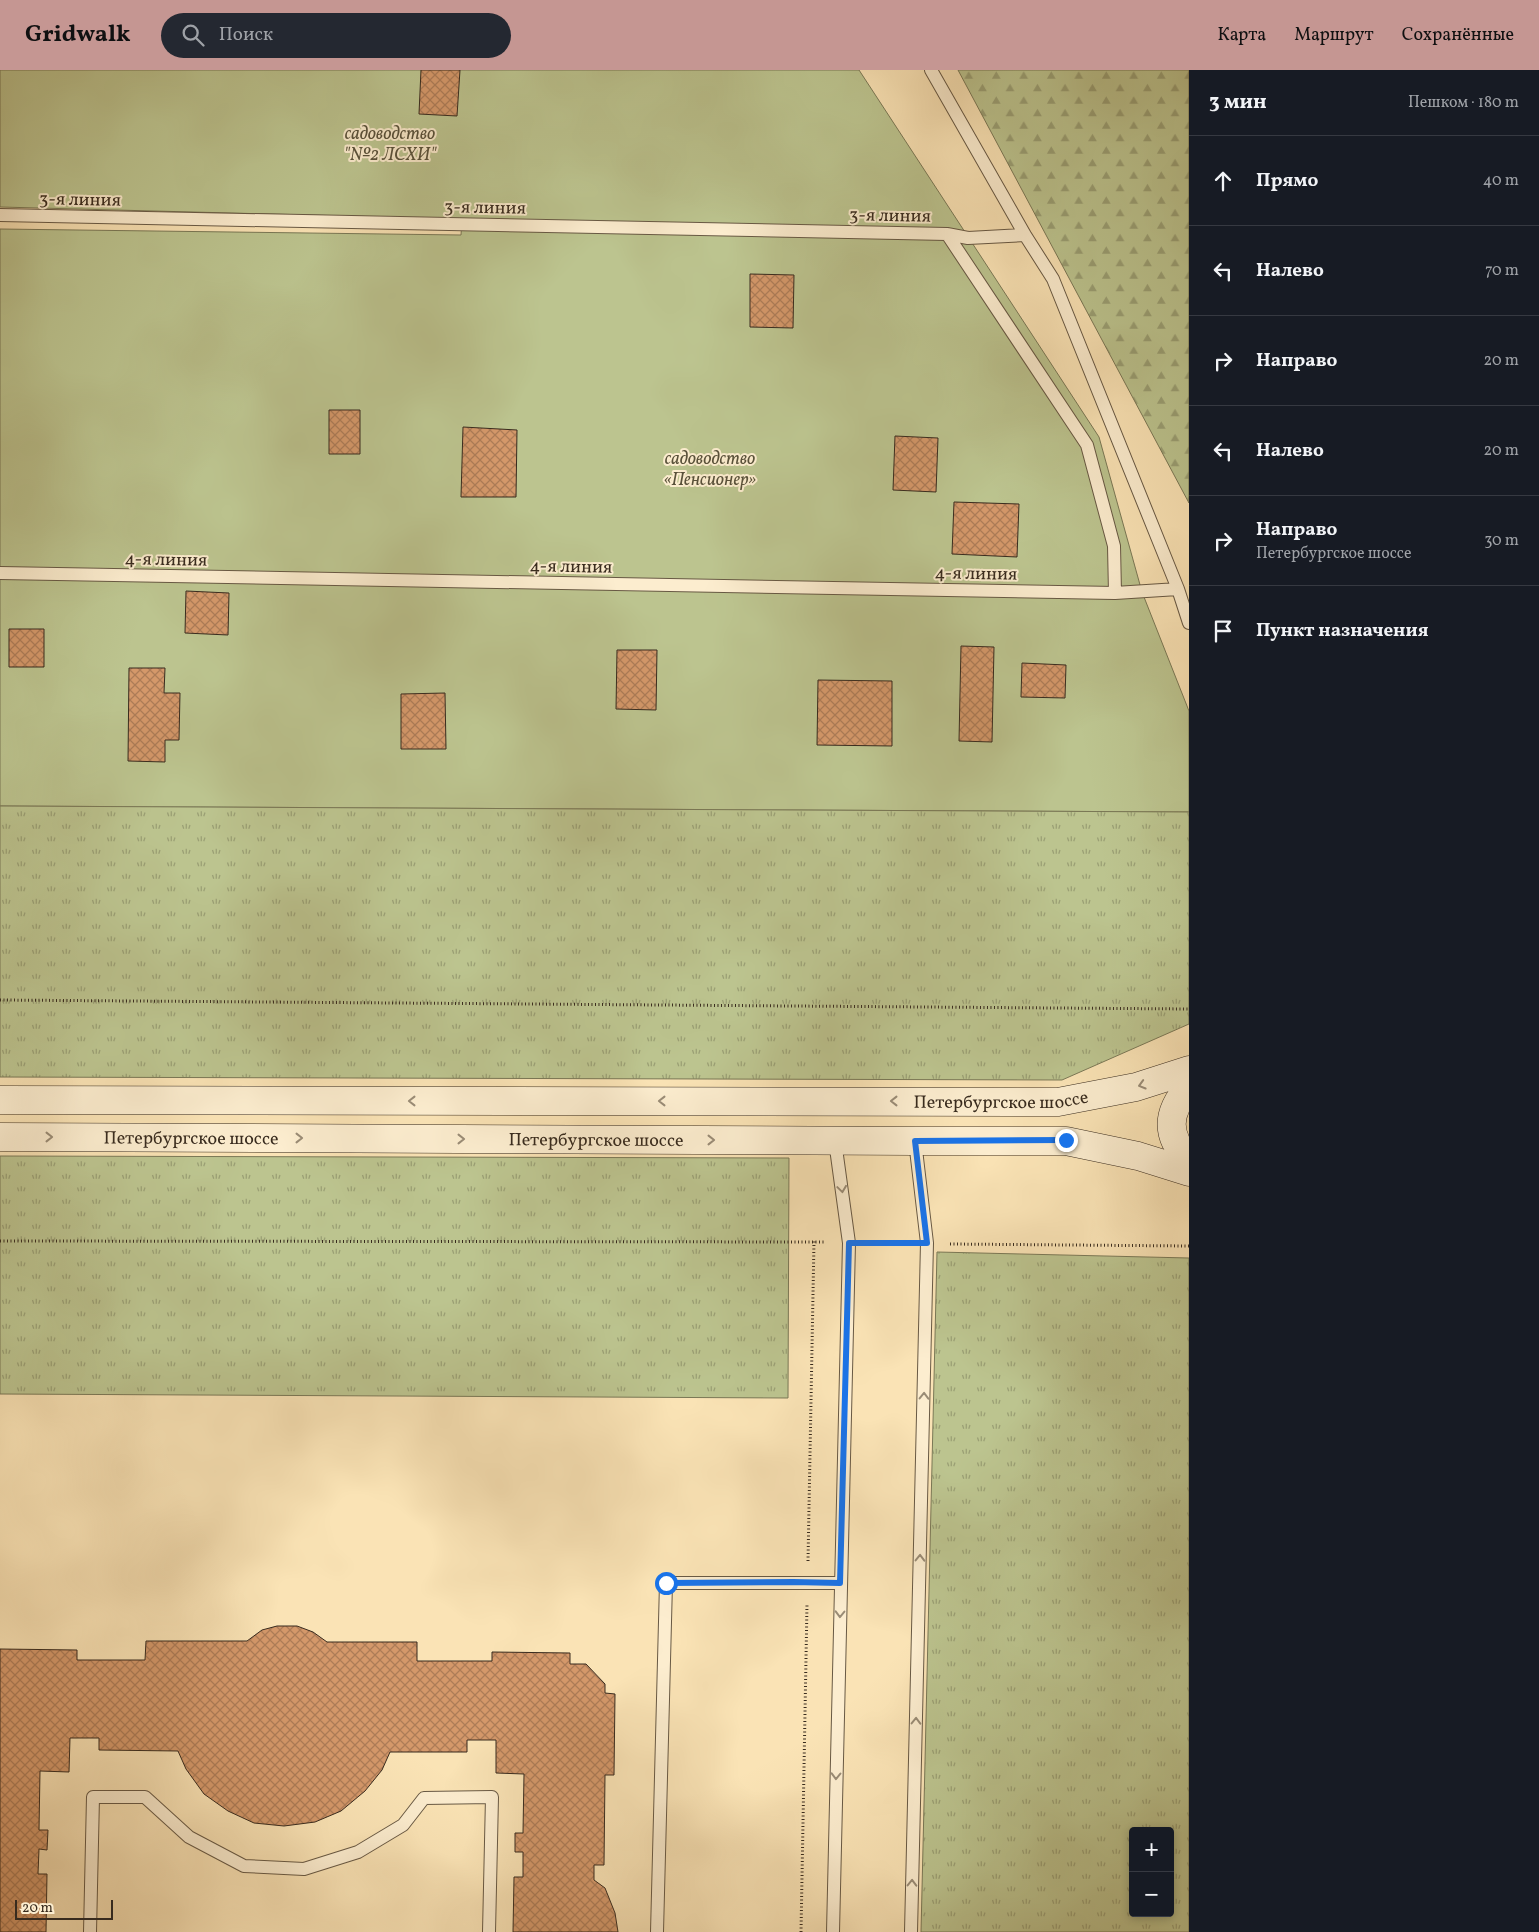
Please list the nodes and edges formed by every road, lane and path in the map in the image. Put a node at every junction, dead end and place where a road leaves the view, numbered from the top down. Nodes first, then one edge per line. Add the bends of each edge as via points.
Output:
1 (931, 70) edge
2 (0, 215) edge
3 (947, 234) junction
4 (1025, 234) junction
5 (0, 573) edge
6 (1178, 589) junction
7 (1116, 593) junction
8 (1189, 623) edge
9 (0, 1000) edge
10 (1189, 1009) edge
11 (1189, 1070) edge
12 (1189, 1087) edge
13 (0, 1100) edge
14 (0, 1137) edge
15 (835, 1141) junction
16 (915, 1141) junction
17 (1189, 1160) edge
18 (1189, 1172) edge
19 (0, 1241) edge
20 (849, 1243) junction
21 (927, 1243) junction
22 (1189, 1246) edge
23 (840, 1583) junction
24 (90, 1932) edge
25 (489, 1932) edge
26 (658, 1932) edge
27 (833, 1932) edge
28 (911, 1932) edge

1 - 4 lane
2 - 3 lane, 3-я линия
3 - 4 lane, 3-я линия via 968,238
3 - 7 lane via 1087,445 1114,546
4 - 6 lane via 1053,279
5 - 7 lane, 4-я линия
6 - 7 lane, 4-я линия
6 - 8 lane
9 - 10 path
11 -> 13 main road, Петербургское шоссе via 1136,1087 1058,1102
12 - 17 main road via 1174,1108 1172,1123 1173,1138
14 -> 15 main road, Петербургское шоссе
15 - 16 main road, Петербургское шоссе
15 -> 20 lane
16 - 18 main road, Петербургское шоссе via 1066,1140 1138,1156
16 - 21 lane
19 - 20 path
20 - 21 path
20 - 23 lane
21 - 22 path
28 -> 21 lane
23 - 26 lane via 666,1583
23 -> 27 lane
24 - 25 lane via 93,1797 144,1797 189,1837 244,1866 304,1869 358,1852 403,1825 424,1798 492,1797

